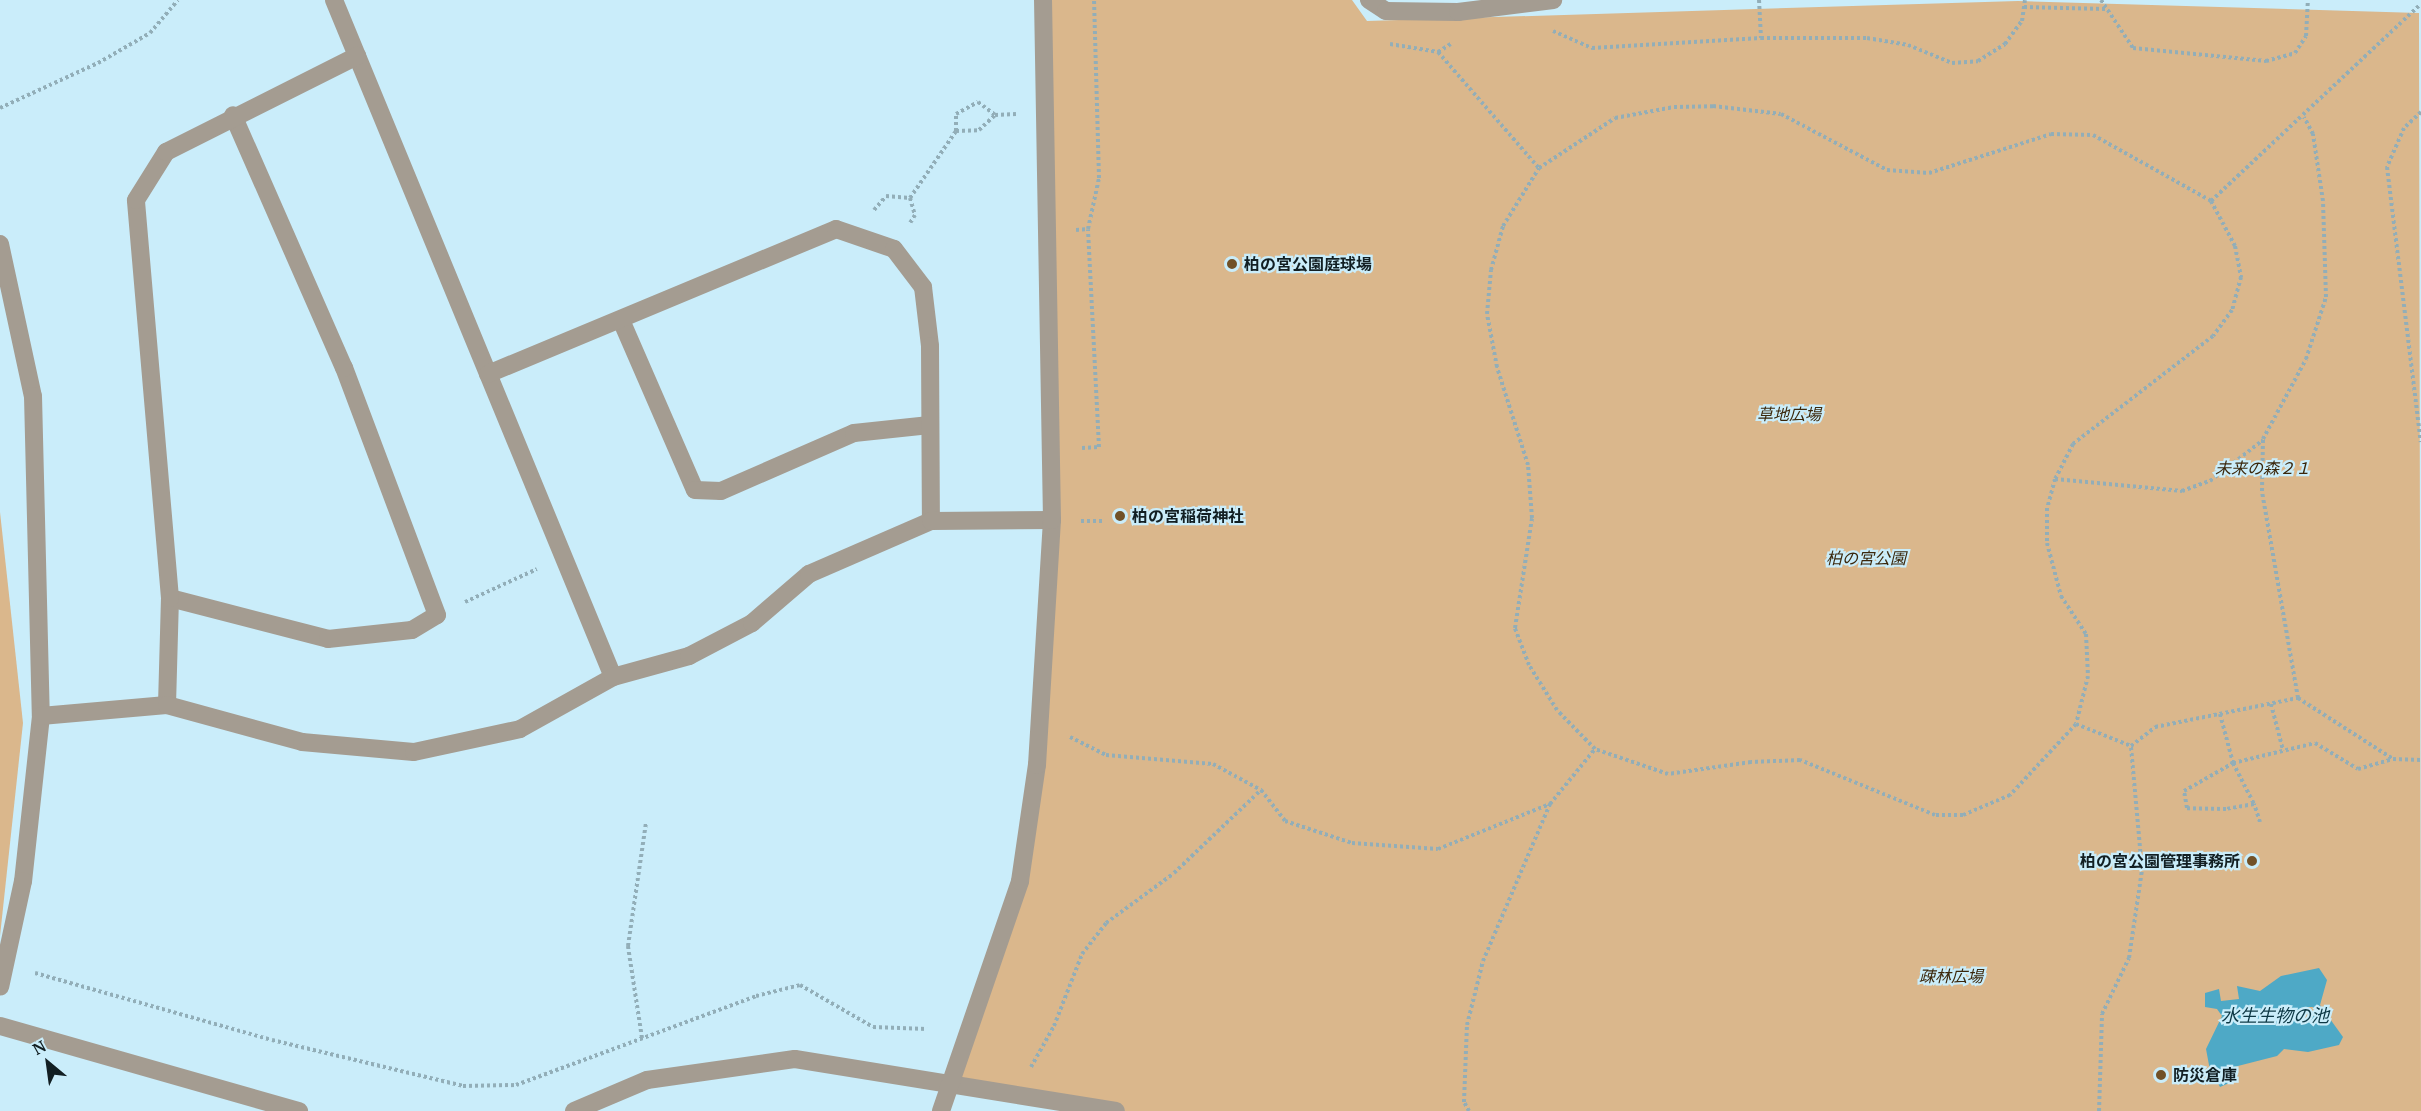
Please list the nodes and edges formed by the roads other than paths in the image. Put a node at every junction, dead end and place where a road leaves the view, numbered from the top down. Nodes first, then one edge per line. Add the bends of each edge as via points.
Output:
1 (334, 0) edge
2 (1043, 0) edge
3 (1370, 0) edge
4 (1553, 0) edge
5 (1526, 1) edge
6 (357, 56) junction
7 (233, 115) junction
8 (0, 244) edge
9 (621, 320) junction
10 (488, 374) junction
11 (930, 425) junction
12 (1052, 520) junction
13 (931, 521) junction
14 (170, 598) junction
15 (613, 676) junction
16 (167, 705) junction
17 (41, 716) junction
18 (0, 987) edge
19 (0, 1026) edge
20 (948, 1086) junction
21 (299, 1111) edge
22 (574, 1111) edge
23 (941, 1111) edge
24 (1116, 1111) edge

1 - 6 street
2 - 12 street
3 - 5 street via 1386,11 1458,12
4 - 5 street
6 - 7 street
6 - 10 street
7 - 14 street via 166,152 136,200
7 - 14 street via 344,368 436,615 412,630 328,639
8 - 17 street via 33,396
9 - 10 street
9 - 11 street via 695,490 721,491 854,432
9 - 11 street via 836,229 858,236 894,249 923,287 930,346
10 - 15 street
11 - 13 street
12 - 13 street
12 - 20 street via 1040,723 1020,881
13 - 15 street via 809,574 752,623 689,656
14 - 16 street
15 - 16 street via 520,729 414,752 302,742
16 - 17 street
17 - 18 street via 23,881
19 - 21 street
20 - 22 street via 795,1059 646,1080
20 - 23 street
20 - 24 street

